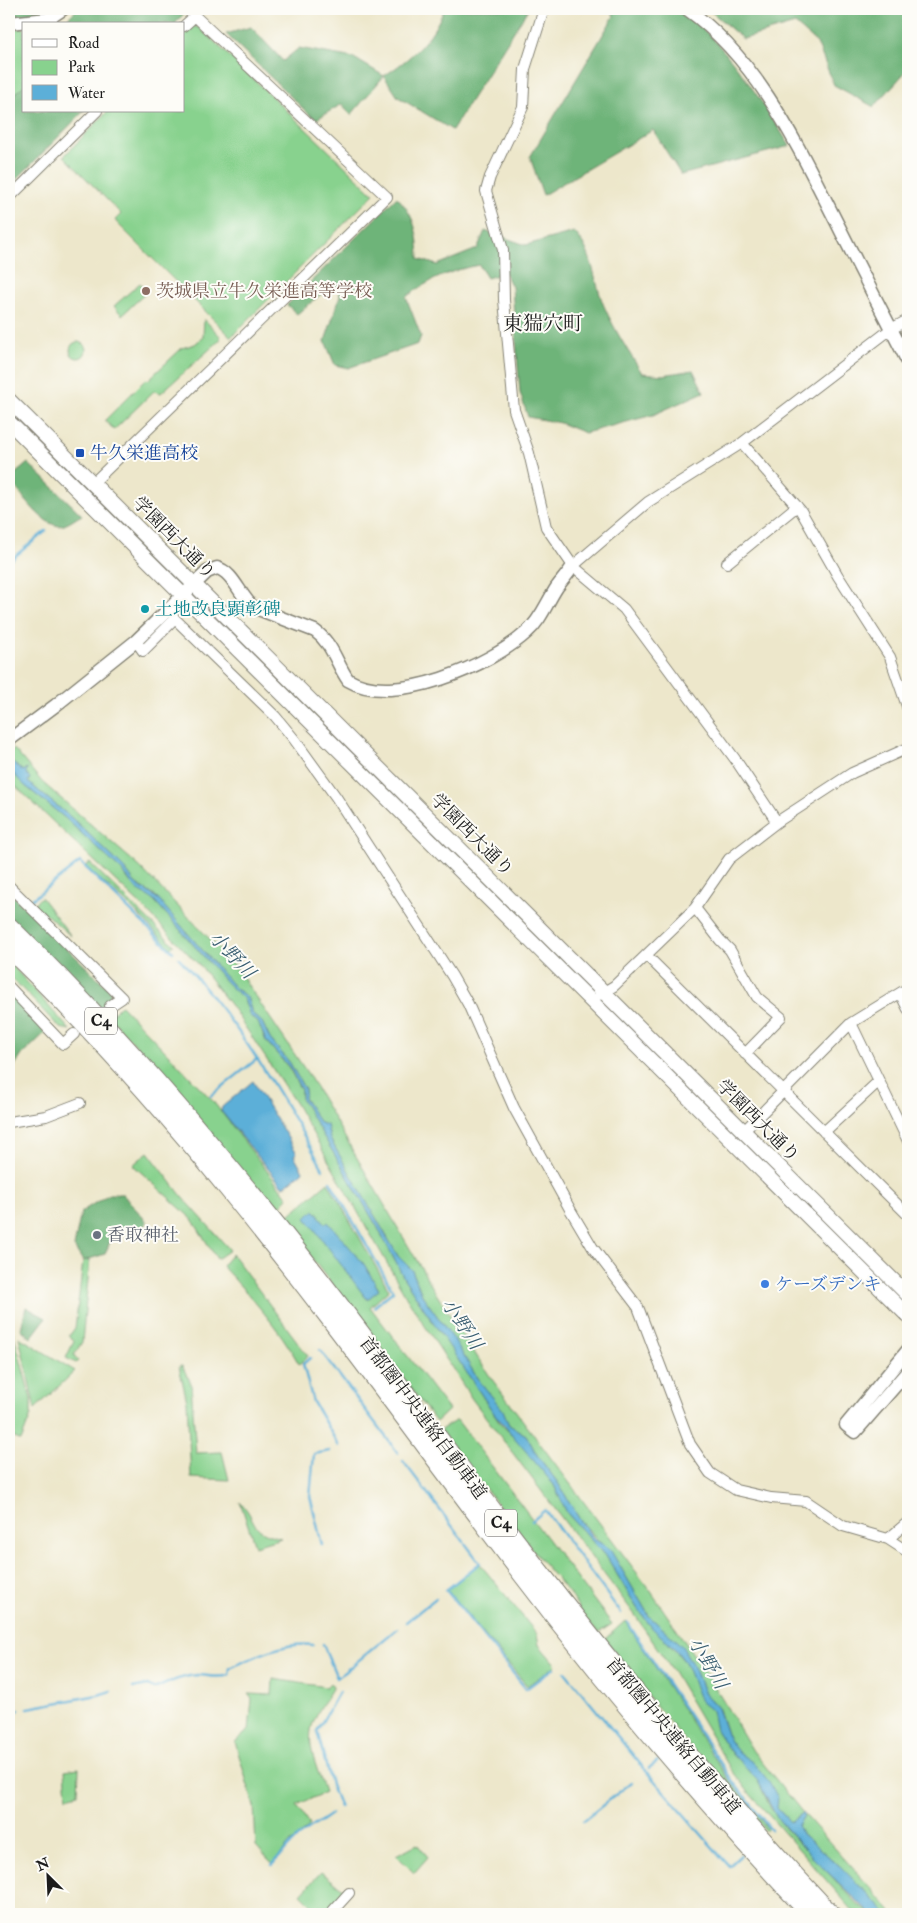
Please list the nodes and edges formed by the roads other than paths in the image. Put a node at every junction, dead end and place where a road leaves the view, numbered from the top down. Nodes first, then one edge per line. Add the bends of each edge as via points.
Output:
1 (63, 9) edge
2 (544, 9) edge
3 (686, 9) edge
4 (9, 23) edge
5 (185, 25) edge
6 (96, 112) edge
7 (9, 198) edge
8 (908, 320) edge
9 (891, 329) junction
10 (908, 362) edge
11 (9, 400) edge
12 (9, 422) edge
13 (742, 443) junction
14 (93, 484) junction
15 (797, 506) junction
16 (727, 563) dead end
17 (573, 566) junction
18 (193, 584) junction
19 (183, 595) junction
20 (136, 641) junction
21 (908, 709) edge
22 (9, 740) edge
23 (908, 748) edge
24 (776, 822) junction
25 (9, 886) edge
26 (695, 908) junction
27 (9, 927) edge
28 (9, 948) edge
29 (646, 955) junction
30 (9, 987) edge
31 (904, 990) edge
32 (604, 992) junction
33 (591, 1001) junction
34 (110, 1006) dead end
35 (908, 1009) edge
36 (851, 1023) junction
37 (74, 1034) dead end
38 (745, 1054) junction
39 (879, 1080) junction
40 (782, 1091) junction
41 (80, 1103) dead end
42 (9, 1122) edge
43 (743, 1132) junction
44 (824, 1132) junction
45 (908, 1141) edge
46 (908, 1216) edge
47 (908, 1295) edge
48 (908, 1316) edge
49 (908, 1350) edge
50 (908, 1371) edge
51 (908, 1522) edge
52 (888, 1539) junction
53 (908, 1552) edge
54 (349, 1894) dead end
55 (330, 1914) edge
56 (811, 1914) edge
57 (830, 1914) edge

1 - 4 street via 48,19
2 - 17 street via 525,68 523,107 486,191 503,250 514,410 529,453 546,527
3 - 9 street via 729,45 766,96 812,174
5 - 14 street via 194,16 387,197
6 - 7 street
8 - 9 street
9 - 10 street
9 - 13 street
11 - 14 main road, 学園西大通り
12 - 19 main road, 学園西大通り
13 - 15 street
13 - 17 street via 648,502
14 - 18 main road, 学園西大通り
15 - 16 street
15 - 21 street via 890,657
17 - 18 street via 528,631 511,644 452,674 419,686 394,690 368,688 348,680 322,636 253,607 222,569 207,572
17 - 24 street via 624,609 735,759
18 - 19 street
18 - 32 main road, 学園西大通り
19 - 20 street
19 - 33 main road, 学園西大通り
20 - 22 street
20 - 52 street via 143,651 175,619 275,716 336,797 468,1004 514,1108 592,1248 638,1306 690,1444 710,1474 736,1490 806,1501 843,1526
23 - 24 street via 852,773
24 - 26 street via 728,859
25 - 34 street via 122,998
26 - 29 street
26 - 38 street via 730,950 757,998 781,1017
27 - 57 highway, 首都圏中央連絡自動車道 / C4 via 104,1024 201,1134 328,1291 588,1635 722,1796
28 - 56 highway, 首都圏中央連絡自動車道 / C4 via 97,1035 173,1120 315,1297 580,1647 736,1833
29 - 32 street
29 - 38 street
30 - 37 street via 63,1044
31 - 35 street
31 - 36 street
32 - 33 street
32 - 43 main road, 学園西大通り
33 - 48 main road, 学園西大通り
36 - 39 street
36 - 40 street
38 - 40 street
39 - 44 street
39 - 45 street
40 - 43 street
40 - 44 street
41 - 42 street via 46,1116
43 - 47 main road, 学園西大通り
44 - 46 street
49 - 50 street via 846,1425 855,1432
51 - 52 street
52 - 53 street
54 - 55 street

